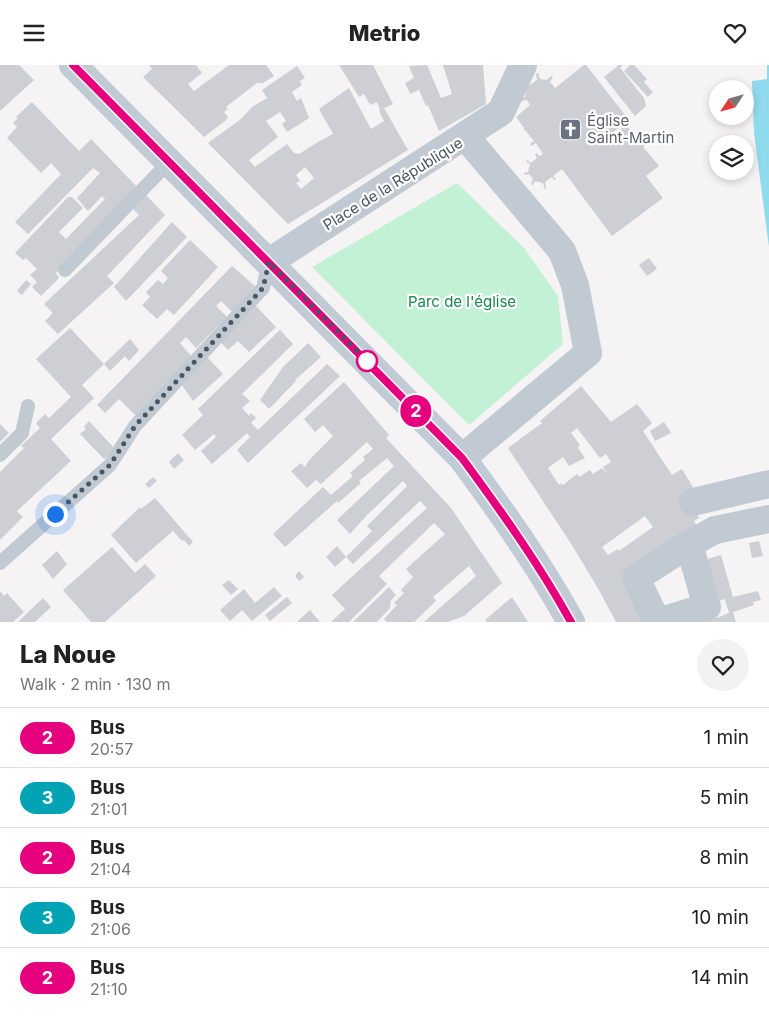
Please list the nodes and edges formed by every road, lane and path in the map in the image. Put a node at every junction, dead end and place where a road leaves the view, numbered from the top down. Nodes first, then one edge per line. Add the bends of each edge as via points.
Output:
1 (73, 65) edge
2 (523, 65) edge
3 (465, 135) junction
4 (169, 162) junction
5 (269, 262) junction
6 (65, 270) dead end
7 (28, 406) dead end
8 (0, 455) edge
9 (462, 458) junction
10 (769, 484) edge
11 (693, 502) dead end
12 (769, 519) edge
13 (690, 543) junction
14 (0, 563) edge
15 (571, 622) edge
16 (657, 622) edge

1 - 4 main road
2 - 3 street via 500,112
3 - 5 street, Place de la République
3 - 9 street, Place de la République via 562,251 575,285 588,353
4 - 5 main road
4 - 6 lane
5 - 9 main road
5 - 14 lane via 263,288 135,426 110,465
7 - 8 lane via 22,433
9 - 15 main road via 510,523
10 - 11 street
12 - 13 street via 715,530
13 - 16 street via 636,577
13 - 16 street via 707,607

